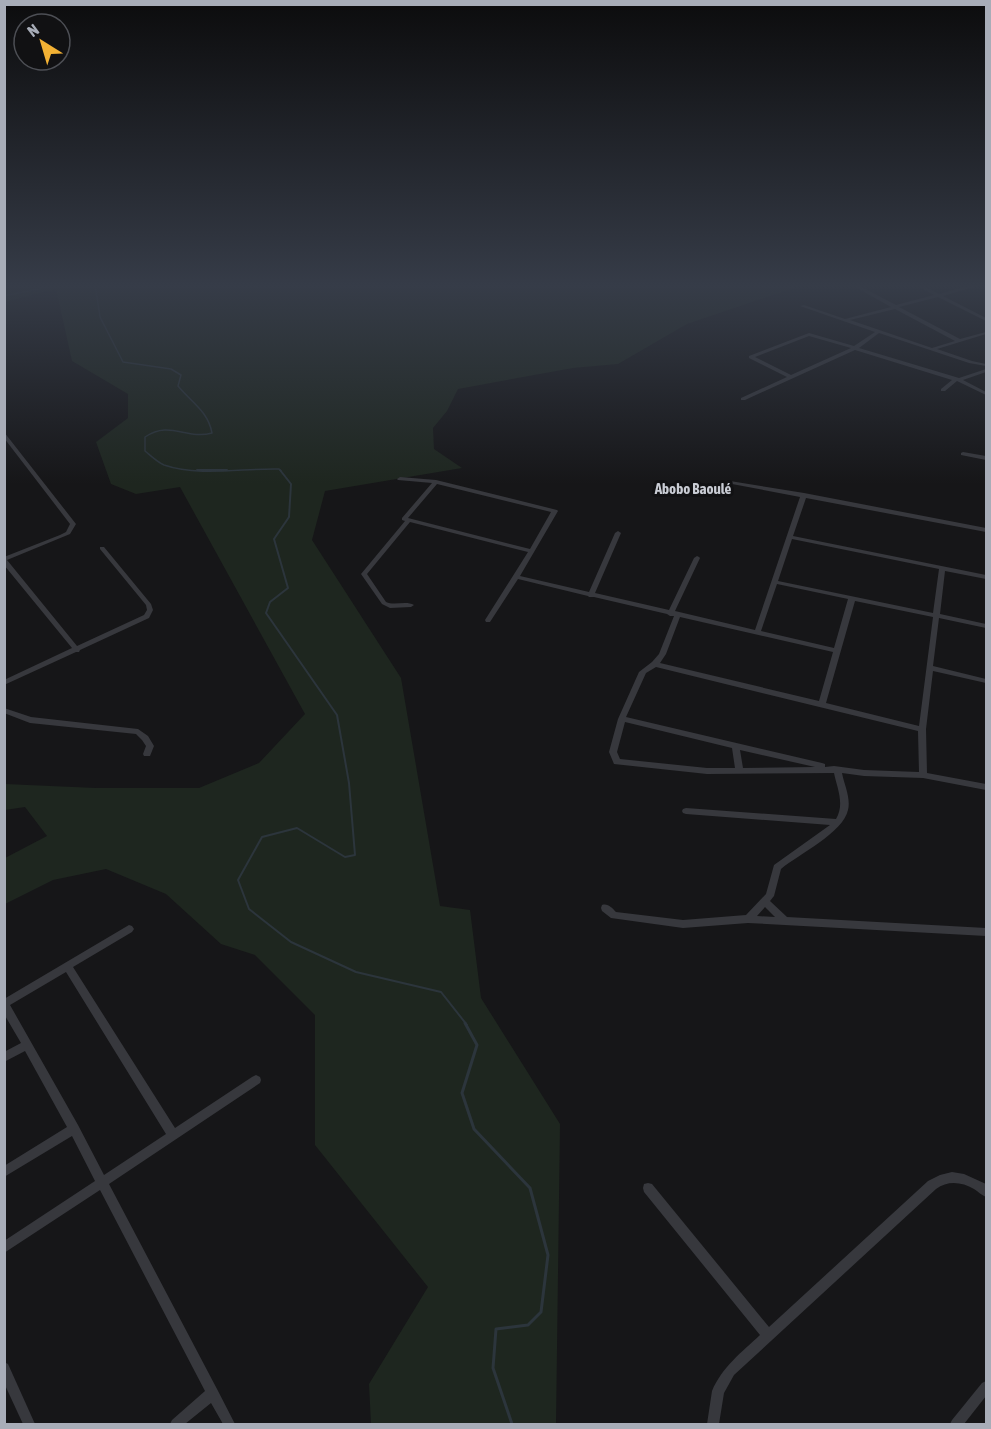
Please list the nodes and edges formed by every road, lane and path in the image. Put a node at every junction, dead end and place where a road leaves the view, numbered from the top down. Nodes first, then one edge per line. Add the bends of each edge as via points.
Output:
1 (767, 351) edge
2 (849, 351) edge
3 (864, 351) edge
4 (938, 351) edge
5 (987, 364) edge
6 (987, 370) edge
7 (791, 377) junction
8 (957, 379) junction
9 (943, 390) dead end
10 (987, 394) edge
11 (743, 399) dead end
12 (4, 434) edge
13 (963, 454) dead end
14 (987, 458) edge
15 (400, 479) dead end
16 (436, 482) junction
17 (732, 482) dead end
18 (804, 495) junction
19 (409, 520) junction
20 (987, 530) edge
21 (618, 533) dead end
22 (790, 537) junction
23 (102, 548) dead end
24 (531, 551) junction
25 (697, 558) dead end
26 (4, 560) edge
27 (942, 568) junction
28 (516, 577) junction
29 (987, 577) edge
30 (775, 582) junction
31 (591, 596) junction
32 (852, 598) junction
33 (411, 605) dead end
34 (673, 615) junction
35 (935, 616) junction
36 (488, 620) dead end
37 (987, 626) edge
38 (757, 633) junction
39 (77, 650) junction
40 (837, 651) junction
41 (655, 664) junction
42 (930, 668) junction
43 (987, 681) edge
44 (4, 682) edge
45 (822, 705) junction
46 (4, 710) edge
47 (622, 719) junction
48 (922, 729) junction
49 (736, 747) junction
50 (147, 754) dead end
51 (739, 770) junction
52 (837, 770) junction
53 (922, 776) junction
54 (987, 787) edge
55 (686, 811) dead end
56 (838, 822) junction
57 (765, 902) junction
58 (605, 908) dead end
59 (748, 919) junction
60 (786, 921) junction
61 (129, 929) dead end
62 (987, 932) edge
63 (67, 966) junction
64 (4, 1004) edge
65 (26, 1045) junction
66 (4, 1058) edge
67 (256, 1080) dead end
68 (74, 1129) junction
69 (173, 1135) junction
70 (4, 1172) edge
71 (101, 1183) junction
72 (648, 1188) dead end
73 (987, 1192) edge
74 (4, 1248) edge
75 (769, 1336) junction
76 (4, 1368) edge
77 (987, 1387) edge
78 (213, 1393) junction
79 (29, 1425) edge
80 (176, 1425) edge
81 (229, 1425) edge
82 (713, 1425) edge
83 (956, 1425) edge

1 - 7 street via 751,357
2 - 7 street
3 - 8 street
4 - 5 street
6 - 8 street
7 - 11 street
8 - 9 street
8 - 10 street
12 - 26 street via 73,524 68,533
13 - 14 street
15 - 16 street
16 - 19 street via 404,519
16 - 24 street via 555,511
17 - 18 street
18 - 20 street
18 - 22 street
19 - 24 street
19 - 33 street via 364,574 384,603
21 - 31 street
22 - 27 street
22 - 30 street
23 - 39 street via 150,609 141,620
24 - 28 street
25 - 34 street
26 - 39 street
27 - 29 street
27 - 35 street
28 - 31 street
28 - 36 street
30 - 32 street
30 - 38 street
31 - 34 street
32 - 35 street
32 - 40 street
34 - 38 street
34 - 41 street via 662,654
35 - 37 street
35 - 42 street
38 - 40 street
39 - 44 street
40 - 45 street
41 - 45 street
41 - 47 street via 642,672
42 - 43 street
42 - 48 street
45 - 48 street
46 - 50 street via 30,720 138,732 150,746
47 - 49 street
47 - 51 street via 613,752 617,762 707,771
48 - 53 street
49 - 51 street
49 - 52 street
51 - 52 street
52 - 53 street
52 - 56 street via 844,806
53 - 54 street
55 - 56 street
56 - 57 street via 777,867
57 - 59 street
57 - 60 street
58 - 59 street via 614,915 683,924
59 - 60 street
60 - 62 street
61 - 63 street
63 - 64 street
63 - 69 street
64 - 65 street
65 - 66 street
65 - 68 street
67 - 69 street
68 - 70 street
68 - 71 street
69 - 71 street
71 - 74 street
71 - 78 street
72 - 75 street
73 - 75 street via 977,1184 941,1179
75 - 82 street via 730,1371 718,1391
76 - 79 street
77 - 83 street
78 - 80 street
78 - 81 street

